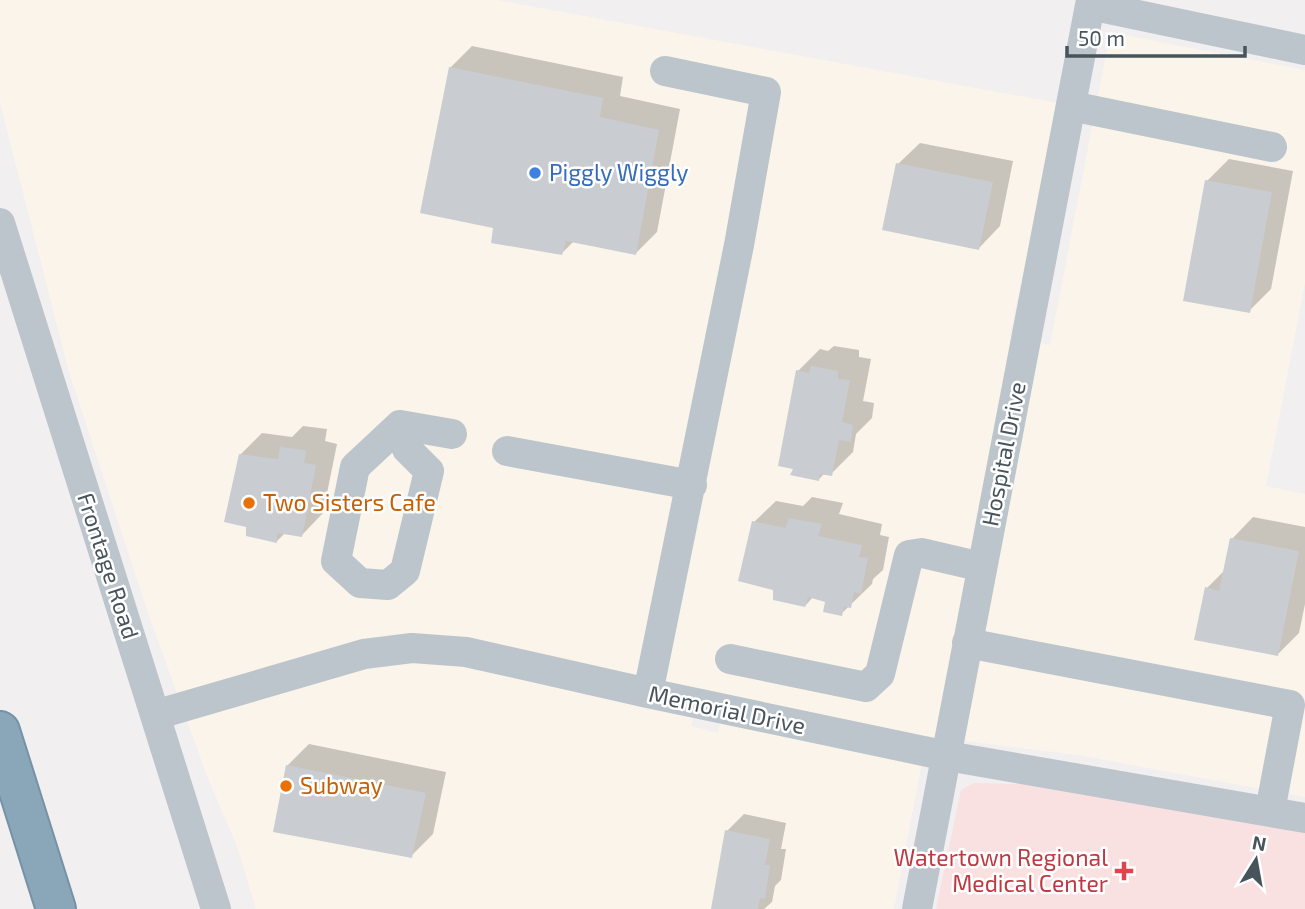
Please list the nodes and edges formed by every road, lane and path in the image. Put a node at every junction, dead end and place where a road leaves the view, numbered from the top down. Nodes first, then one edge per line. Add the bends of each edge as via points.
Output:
1 (1091, 3) edge
2 (1305, 50) edge
3 (665, 71) dead end
4 (1071, 106) junction
5 (1272, 147) dead end
6 (0, 223) edge
7 (400, 425) junction
8 (452, 434) dead end
9 (507, 451) dead end
10 (692, 485) junction
11 (982, 567) junction
12 (967, 643) junction
13 (730, 659) dead end
14 (648, 694) junction
15 (155, 715) junction
16 (0, 731) edge
17 (947, 756) junction
18 (1270, 811) junction
19 (1305, 818) edge
20 (55, 909) edge
21 (216, 909) edge
22 (917, 909) edge

1 - 2 street
1 - 4 street, Hospital Drive
3 - 10 street via 766,92
4 - 5 street
4 - 11 street, Hospital Drive
6 - 15 street, Frontage Road
7 - 7 street via 355,467 336,561 359,583 387,585 405,570 429,471 407,449
7 - 8 street
9 - 10 street
10 - 14 street
11 - 12 street, Hospital Drive
11 - 13 street via 922,553 909,555 880,674 866,687
12 - 17 street, Hospital Drive
12 - 18 street via 1290,705
14 - 15 street, Memorial Drive via 466,652 412,648 364,654
14 - 17 street, Memorial Drive
15 - 21 street, Frontage Road
16 - 20 highway
17 - 18 street, Memorial Drive
17 - 22 street, Hospital Drive
18 - 19 street, Memorial Drive

